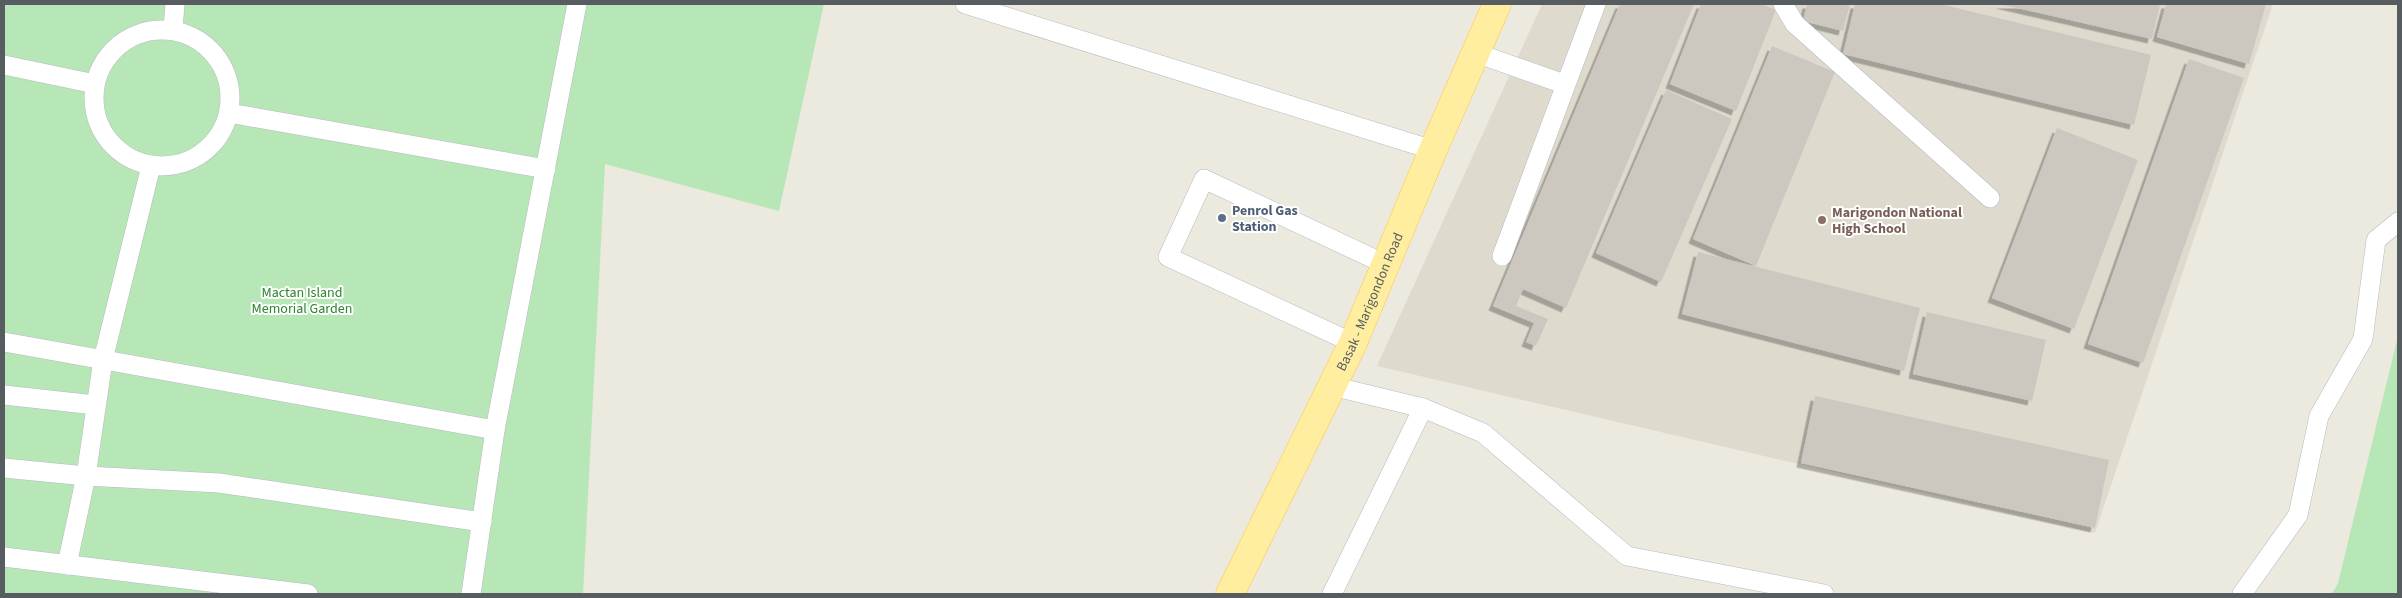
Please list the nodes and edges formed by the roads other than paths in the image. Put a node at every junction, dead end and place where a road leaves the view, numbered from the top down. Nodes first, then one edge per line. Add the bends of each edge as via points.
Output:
1 (175, 4) edge
2 (578, 4) edge
3 (965, 4) edge
4 (1497, 4) edge
5 (1596, 4) edge
6 (1783, 4) edge
7 (173, 29) junction
8 (1476, 53) junction
9 (4, 65) edge
10 (95, 84) junction
11 (1564, 84) junction
12 (229, 113) junction
13 (1433, 150) junction
14 (151, 166) junction
15 (546, 169) junction
16 (1990, 198) dead end
17 (2398, 222) edge
18 (1502, 256) dead end
19 (1387, 265) junction
20 (4, 342) edge
21 (1353, 343) junction
22 (103, 360) junction
23 (1332, 386) junction
24 (4, 395) edge
25 (95, 405) junction
26 (1423, 408) junction
27 (495, 430) junction
28 (4, 468) edge
29 (86, 476) junction
30 (482, 522) junction
31 (4, 557) edge
32 (67, 565) junction
33 (201, 588) edge
34 (308, 594) edge
35 (472, 594) edge
36 (1230, 594) edge
37 (1332, 594) edge
38 (1824, 594) edge
39 (2242, 594) edge

1 - 7 lane
2 - 15 lane
3 - 13 lane
4 - 8 main road, Basak - Marigondon Road
5 - 11 lane
6 - 16 lane via 1795,24
7 - 10 lane via 147,30 123,41 105,59
7 - 12 lane via 200,40 219,59 230,85
8 - 11 lane
8 - 13 main road, Basak - Marigondon Road
9 - 10 lane
10 - 14 lane via 95,111 106,136 126,156
11 - 18 lane
12 - 14 lane via 219,137 201,155 177,165
12 - 15 lane
13 - 19 main road, Basak - Marigondon Road
14 - 22 lane
15 - 27 lane
17 - 39 lane via 2376,240 2363,339 2319,416 2298,515
19 - 21 main road, Basak - Marigondon Road
19 - 21 lane via 1204,179 1168,257
20 - 22 lane
21 - 23 main road, Basak - Marigondon Road
22 - 25 lane
22 - 27 lane
23 - 26 lane
23 - 36 main road, Basak - Marigondon Road
24 - 25 lane
25 - 29 lane
26 - 37 lane
26 - 38 lane via 1484,433 1627,556
27 - 30 lane
28 - 29 lane
29 - 30 lane via 219,483
29 - 32 lane
30 - 35 lane
31 - 32 lane
32 - 33 lane
33 - 34 lane

